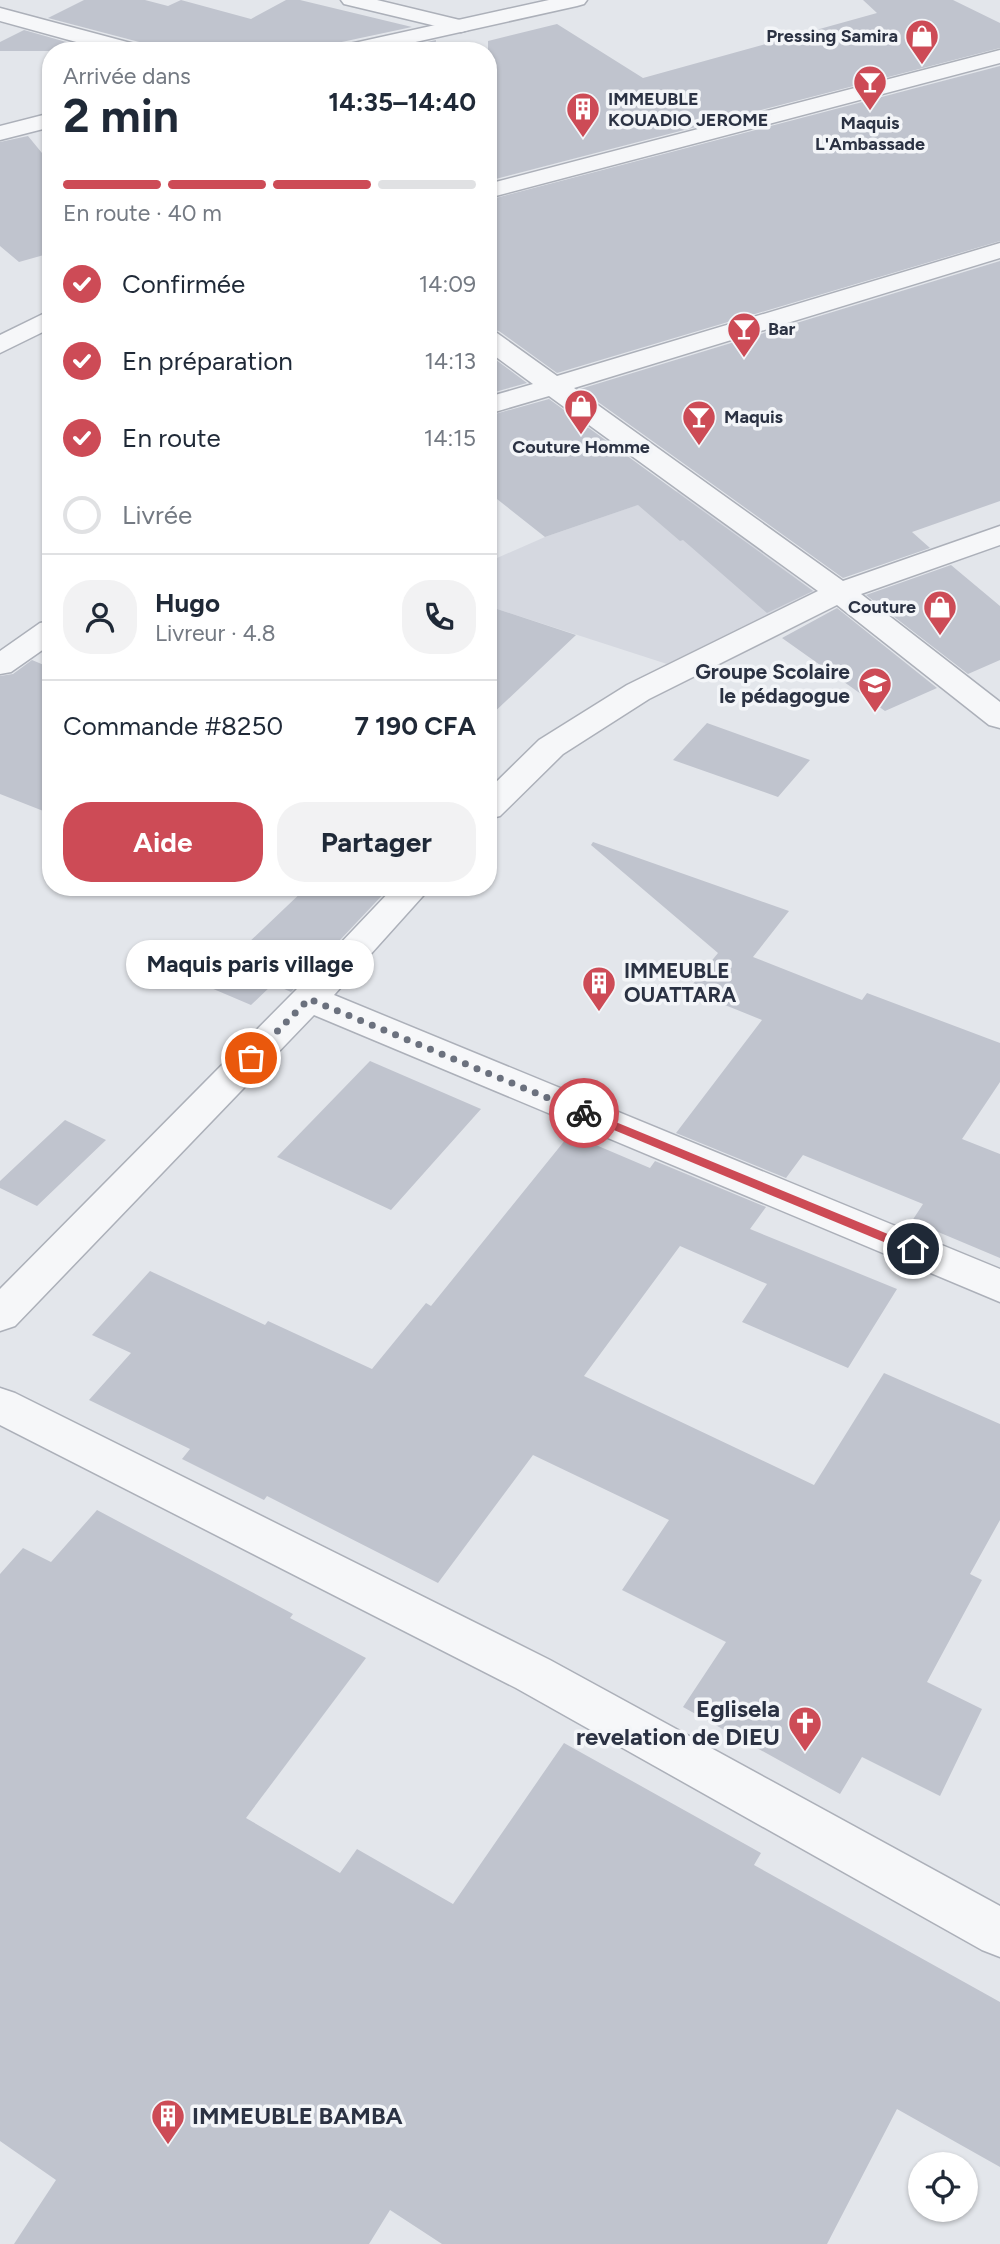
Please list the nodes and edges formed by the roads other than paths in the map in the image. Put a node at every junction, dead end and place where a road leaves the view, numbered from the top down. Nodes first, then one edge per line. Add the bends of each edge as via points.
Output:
1 (351, 0) edge
2 (578, 0) edge
3 (0, 14) edge
4 (461, 26) junction
5 (101, 42) edge
6 (387, 42) edge
7 (1000, 56) edge
8 (42, 122) edge
9 (0, 133) edge
10 (497, 189) edge
11 (1000, 250) edge
12 (42, 323) edge
13 (0, 345) edge
14 (497, 345) edge
15 (553, 384) junction
16 (497, 403) edge
17 (1000, 535) edge
18 (839, 592) junction
19 (42, 636) edge
20 (0, 666) edge
21 (1000, 718) edge
22 (497, 800) edge
23 (406, 896) edge
24 (309, 999) junction
25 (1000, 1286) edge
26 (0, 1315) edge
27 (0, 1405) edge
28 (1000, 1933) edge

1 - 4 street
2 - 4 street
3 - 5 street
4 - 6 street
7 - 10 street
8 - 9 street
11 - 15 street
12 - 13 street
14 - 15 street
15 - 16 street
15 - 18 street
17 - 18 street
18 - 21 street
18 - 22 street via 638,692 551,747
19 - 20 street
23 - 24 street
24 - 25 street
24 - 26 street
27 - 28 street via 533,1674

